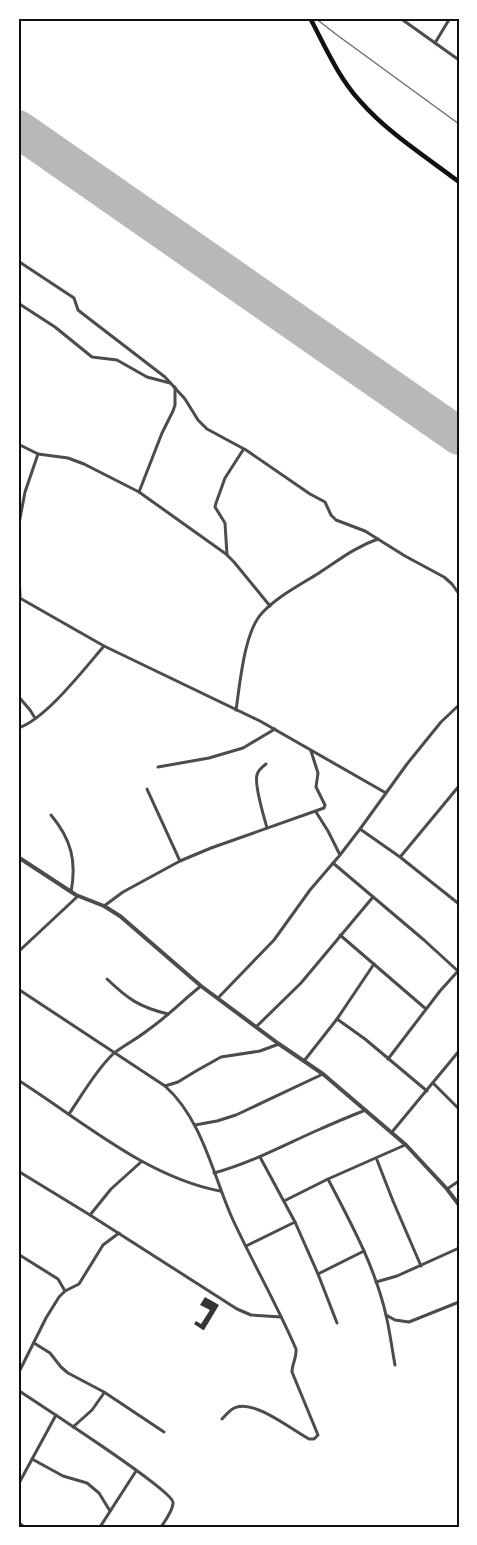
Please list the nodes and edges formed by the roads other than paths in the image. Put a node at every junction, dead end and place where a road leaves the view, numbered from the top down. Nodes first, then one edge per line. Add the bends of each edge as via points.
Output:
1 (310, 18) edge
2 (400, 18) edge
3 (450, 18) edge
4 (435, 43) junction
5 (459, 60) edge
6 (459, 182) edge
7 (18, 261) edge
8 (18, 303) edge
9 (172, 383) junction
10 (175, 387) junction
11 (18, 444) edge
12 (243, 449) junction
13 (38, 454) junction
14 (139, 492) junction
15 (18, 529) edge
16 (378, 539) junction
17 (18, 545) edge
18 (227, 555) junction
19 (459, 594) edge
20 (19, 597) edge
21 (270, 606) junction
22 (104, 646) junction
23 (18, 696) edge
24 (459, 705) edge
25 (236, 710) junction
26 (35, 718) junction
27 (18, 728) edge
28 (275, 729) junction
29 (310, 749) junction
30 (266, 764) dead end
31 (158, 767) dead end
32 (459, 786) edge
33 (147, 789) dead end
34 (386, 793) junction
35 (315, 812) junction
36 (51, 815) dead end
37 (267, 828) junction
38 (360, 830) junction
39 (340, 855) junction
40 (18, 857) edge
41 (400, 857) junction
42 (180, 861) junction
43 (333, 863) junction
44 (71, 892) junction
45 (78, 896) junction
46 (373, 897) junction
47 (459, 904) edge
48 (104, 906) junction
49 (340, 936) junction
50 (18, 952) edge
51 (374, 964) junction
52 (459, 971) edge
53 (107, 979) dead end
54 (201, 986) junction
55 (18, 989) edge
56 (218, 998) junction
57 (426, 1009) junction
58 (168, 1014) junction
59 (337, 1018) junction
60 (257, 1026) junction
61 (279, 1044) junction
62 (459, 1051) edge
63 (114, 1053) junction
64 (388, 1059) junction
65 (304, 1061) junction
66 (323, 1074) junction
67 (18, 1080) edge
68 (433, 1083) junction
69 (165, 1086) junction
70 (427, 1091) junction
71 (459, 1109) edge
72 (366, 1110) junction
73 (69, 1114) junction
74 (194, 1125) junction
75 (392, 1132) junction
76 (406, 1145) junction
77 (260, 1156) junction
78 (376, 1159) junction
79 (141, 1161) junction
80 (18, 1172) edge
81 (214, 1173) junction
82 (328, 1179) junction
83 (459, 1181) edge
84 (447, 1189) junction
85 (220, 1191) junction
86 (284, 1201) junction
87 (459, 1205) edge
88 (90, 1215) junction
89 (296, 1222) junction
90 (118, 1233) junction
91 (246, 1246) junction
92 (459, 1248) edge
93 (364, 1251) junction
94 (19, 1254) edge
95 (18, 1260) edge
96 (421, 1266) junction
97 (318, 1274) junction
98 (376, 1282) junction
99 (65, 1291) junction
100 (459, 1302) edge
101 (386, 1315) junction
102 (282, 1317) junction
103 (338, 1323) dead end
104 (34, 1343) junction
105 (395, 1365) dead end
106 (18, 1374) edge
107 (18, 1390) edge
108 (104, 1392) junction
109 (56, 1415) junction
110 (222, 1419) dead end
111 (73, 1426) junction
112 (164, 1432) dead end
113 (32, 1459) junction
114 (136, 1470) junction
115 (18, 1485) edge
116 (110, 1511) junction
117 (18, 1522) edge
118 (24, 1527) edge
119 (100, 1527) edge
120 (161, 1527) edge

1 - 6 main road via 358,100 391,131
2 - 4 street
3 - 4 street
4 - 5 street
7 - 9 street via 74,298 78,310
8 - 9 street via 92,357 117,360 147,377
9 - 10 street
10 - 12 street via 207,429
10 - 14 street via 173,411
11 - 13 street
12 - 16 street via 325,502 336,520
12 - 18 street via 225,478 215,507 225,523
13 - 14 street via 84,464
13 - 15 street
14 - 18 street
16 - 19 street via 444,577
16 - 21 street via 346,554
17 - 20 street
18 - 21 street
20 - 22 street
21 - 25 street via 261,613 247,643
22 - 25 street
22 - 26 street
23 - 26 street
24 - 34 street
25 - 28 street
26 - 27 street
28 - 29 street
28 - 31 street via 243,748
29 - 34 street
29 - 35 street via 318,773 316,787 326,805
30 - 37 street via 256,777
32 - 41 street
33 - 42 street
34 - 38 street
35 - 37 street
35 - 39 street
36 - 44 street via 73,855
37 - 42 street
38 - 39 street
38 - 41 street
39 - 43 street
40 - 44 street
41 - 47 street
42 - 48 street
43 - 46 street
43 - 56 street via 274,939
44 - 45 street
45 - 48 street
45 - 50 street
46 - 49 street
46 - 52 street
48 - 54 street
49 - 51 street
49 - 60 street via 301,983
51 - 57 street
51 - 59 street
52 - 57 street
53 - 58 street via 126,998
54 - 56 street
54 - 58 street
55 - 63 street
56 - 60 street
57 - 64 street
58 - 63 street
59 - 64 street
59 - 65 street
60 - 61 street
61 - 65 street
61 - 69 street via 221,1057
62 - 68 street
63 - 69 street
63 - 73 street
64 - 70 street
65 - 66 street
66 - 72 street
66 - 74 street via 236,1115
67 - 73 street
68 - 70 street
68 - 71 street
69 - 74 street
70 - 75 street
72 - 75 street
72 - 77 street
73 - 79 street
74 - 81 street
75 - 76 street
76 - 78 street
76 - 84 street
77 - 81 street
77 - 86 street
78 - 82 street
78 - 96 street
79 - 85 street via 191,1184
79 - 88 street
80 - 88 street
81 - 85 street
82 - 86 street
82 - 93 street
83 - 84 street
84 - 87 street
85 - 91 street
86 - 89 street
88 - 90 street
89 - 91 street
89 - 97 street
90 - 99 street via 103,1245 79,1284
90 - 102 street via 237,1309 250,1315
91 - 102 street
92 - 96 street
93 - 97 street
93 - 98 street
94 - 95 street
94 - 99 street via 58,1279
96 - 98 street
97 - 103 street
98 - 101 street
99 - 104 street
100 - 101 street via 408,1322
101 - 105 street
102 - 110 street via 296,1349 292,1372 317,1437 309,1439 248,1406 238,1406
104 - 106 street
104 - 108 street via 50,1353 68,1373
107 - 109 street
108 - 111 street via 92,1410
108 - 112 street
109 - 111 street
109 - 113 street
111 - 114 street
113 - 115 street
113 - 116 street via 63,1476 87,1483
114 - 116 street
114 - 120 street via 172,1500
116 - 119 street
117 - 118 street

